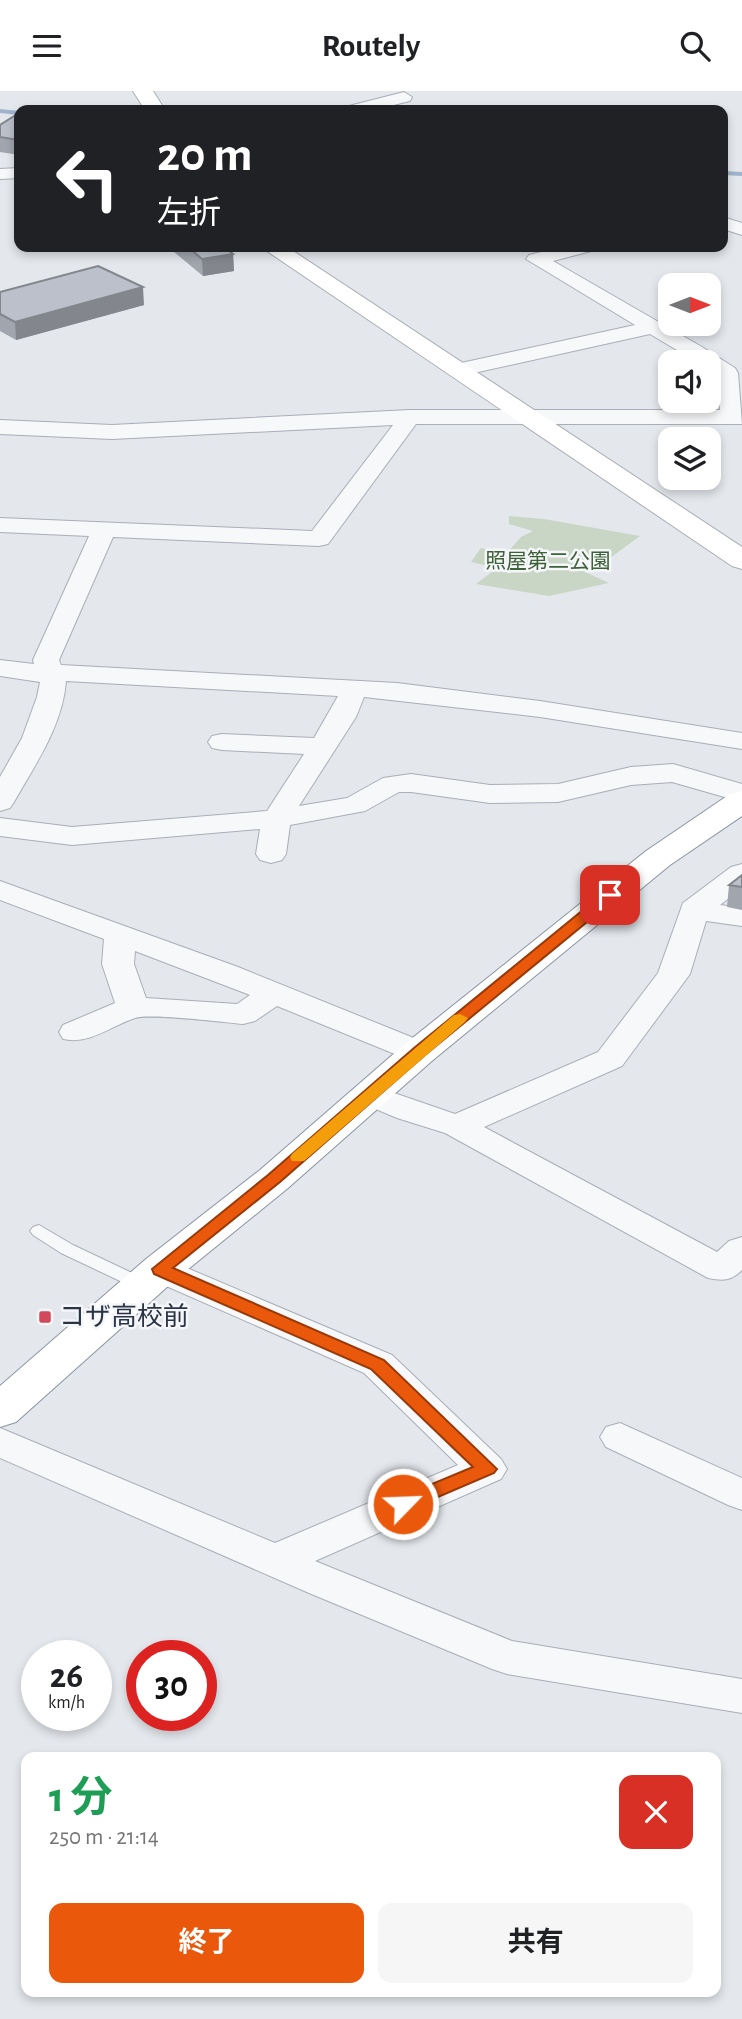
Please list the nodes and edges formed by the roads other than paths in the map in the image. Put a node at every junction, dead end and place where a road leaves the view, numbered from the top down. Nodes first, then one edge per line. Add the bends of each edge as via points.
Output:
1 (402, 94) edge
2 (370, 105) edge
3 (280, 252) edge
4 (564, 252) edge
5 (653, 327) junction
6 (460, 370) junction
7 (410, 417) junction
8 (737, 417) edge
9 (533, 418) junction
10 (0, 428) edge
11 (0, 525) edge
12 (104, 530) junction
13 (742, 560) edge
14 (0, 668) edge
15 (50, 672) junction
16 (355, 688) junction
17 (742, 741) edge
18 (222, 742) dead end
19 (323, 747) junction
20 (742, 793) edge
21 (742, 801) edge
22 (0, 802) edge
23 (276, 819) junction
24 (0, 827) edge
25 (271, 854) dead end
26 (742, 873) edge
27 (0, 890) edge
28 (694, 910) junction
29 (742, 917) edge
30 (120, 936) junction
31 (274, 993) junction
32 (132, 1007) junction
33 (75, 1032) dead end
34 (419, 1052) junction
35 (371, 1095) junction
36 (457, 1126) junction
37 (39, 1231) dead end
38 (742, 1249) edge
39 (152, 1277) junction
40 (0, 1411) edge
41 (620, 1437) dead end
42 (0, 1442) edge
43 (742, 1495) edge
44 (276, 1560) junction
45 (742, 1696) edge

1 - 2 street
3 - 6 main road
4 - 5 street via 536,259
5 - 6 street
5 - 8 street via 727,373
6 - 9 main road
7 - 9 street
7 - 10 street via 112,432
7 - 12 street via 320,540
8 - 9 street
9 - 13 main road
11 - 12 street
12 - 15 street via 46,660
14 - 15 street
15 - 16 street
15 - 22 street via 51,697 36,738
16 - 17 street via 540,709
16 - 19 street
18 - 19 street
19 - 23 street
20 - 23 street via 673,773 631,776 558,793 490,795 393,784 355,805
21 - 34 main road via 629,880
23 - 24 street via 72,836
23 - 25 street
26 - 28 street
27 - 30 street
28 - 29 street
28 - 36 street via 674,974 610,1059
30 - 31 street
30 - 32 street via 118,964
31 - 32 street via 243,1014
31 - 34 street
32 - 33 street
34 - 35 main road
35 - 36 street
35 - 39 main road
36 - 38 street via 721,1269
37 - 39 lane via 67,1249
39 - 40 main road
39 - 44 street via 378,1364 487,1469
41 - 43 street
42 - 44 street
44 - 45 street via 507,1657

